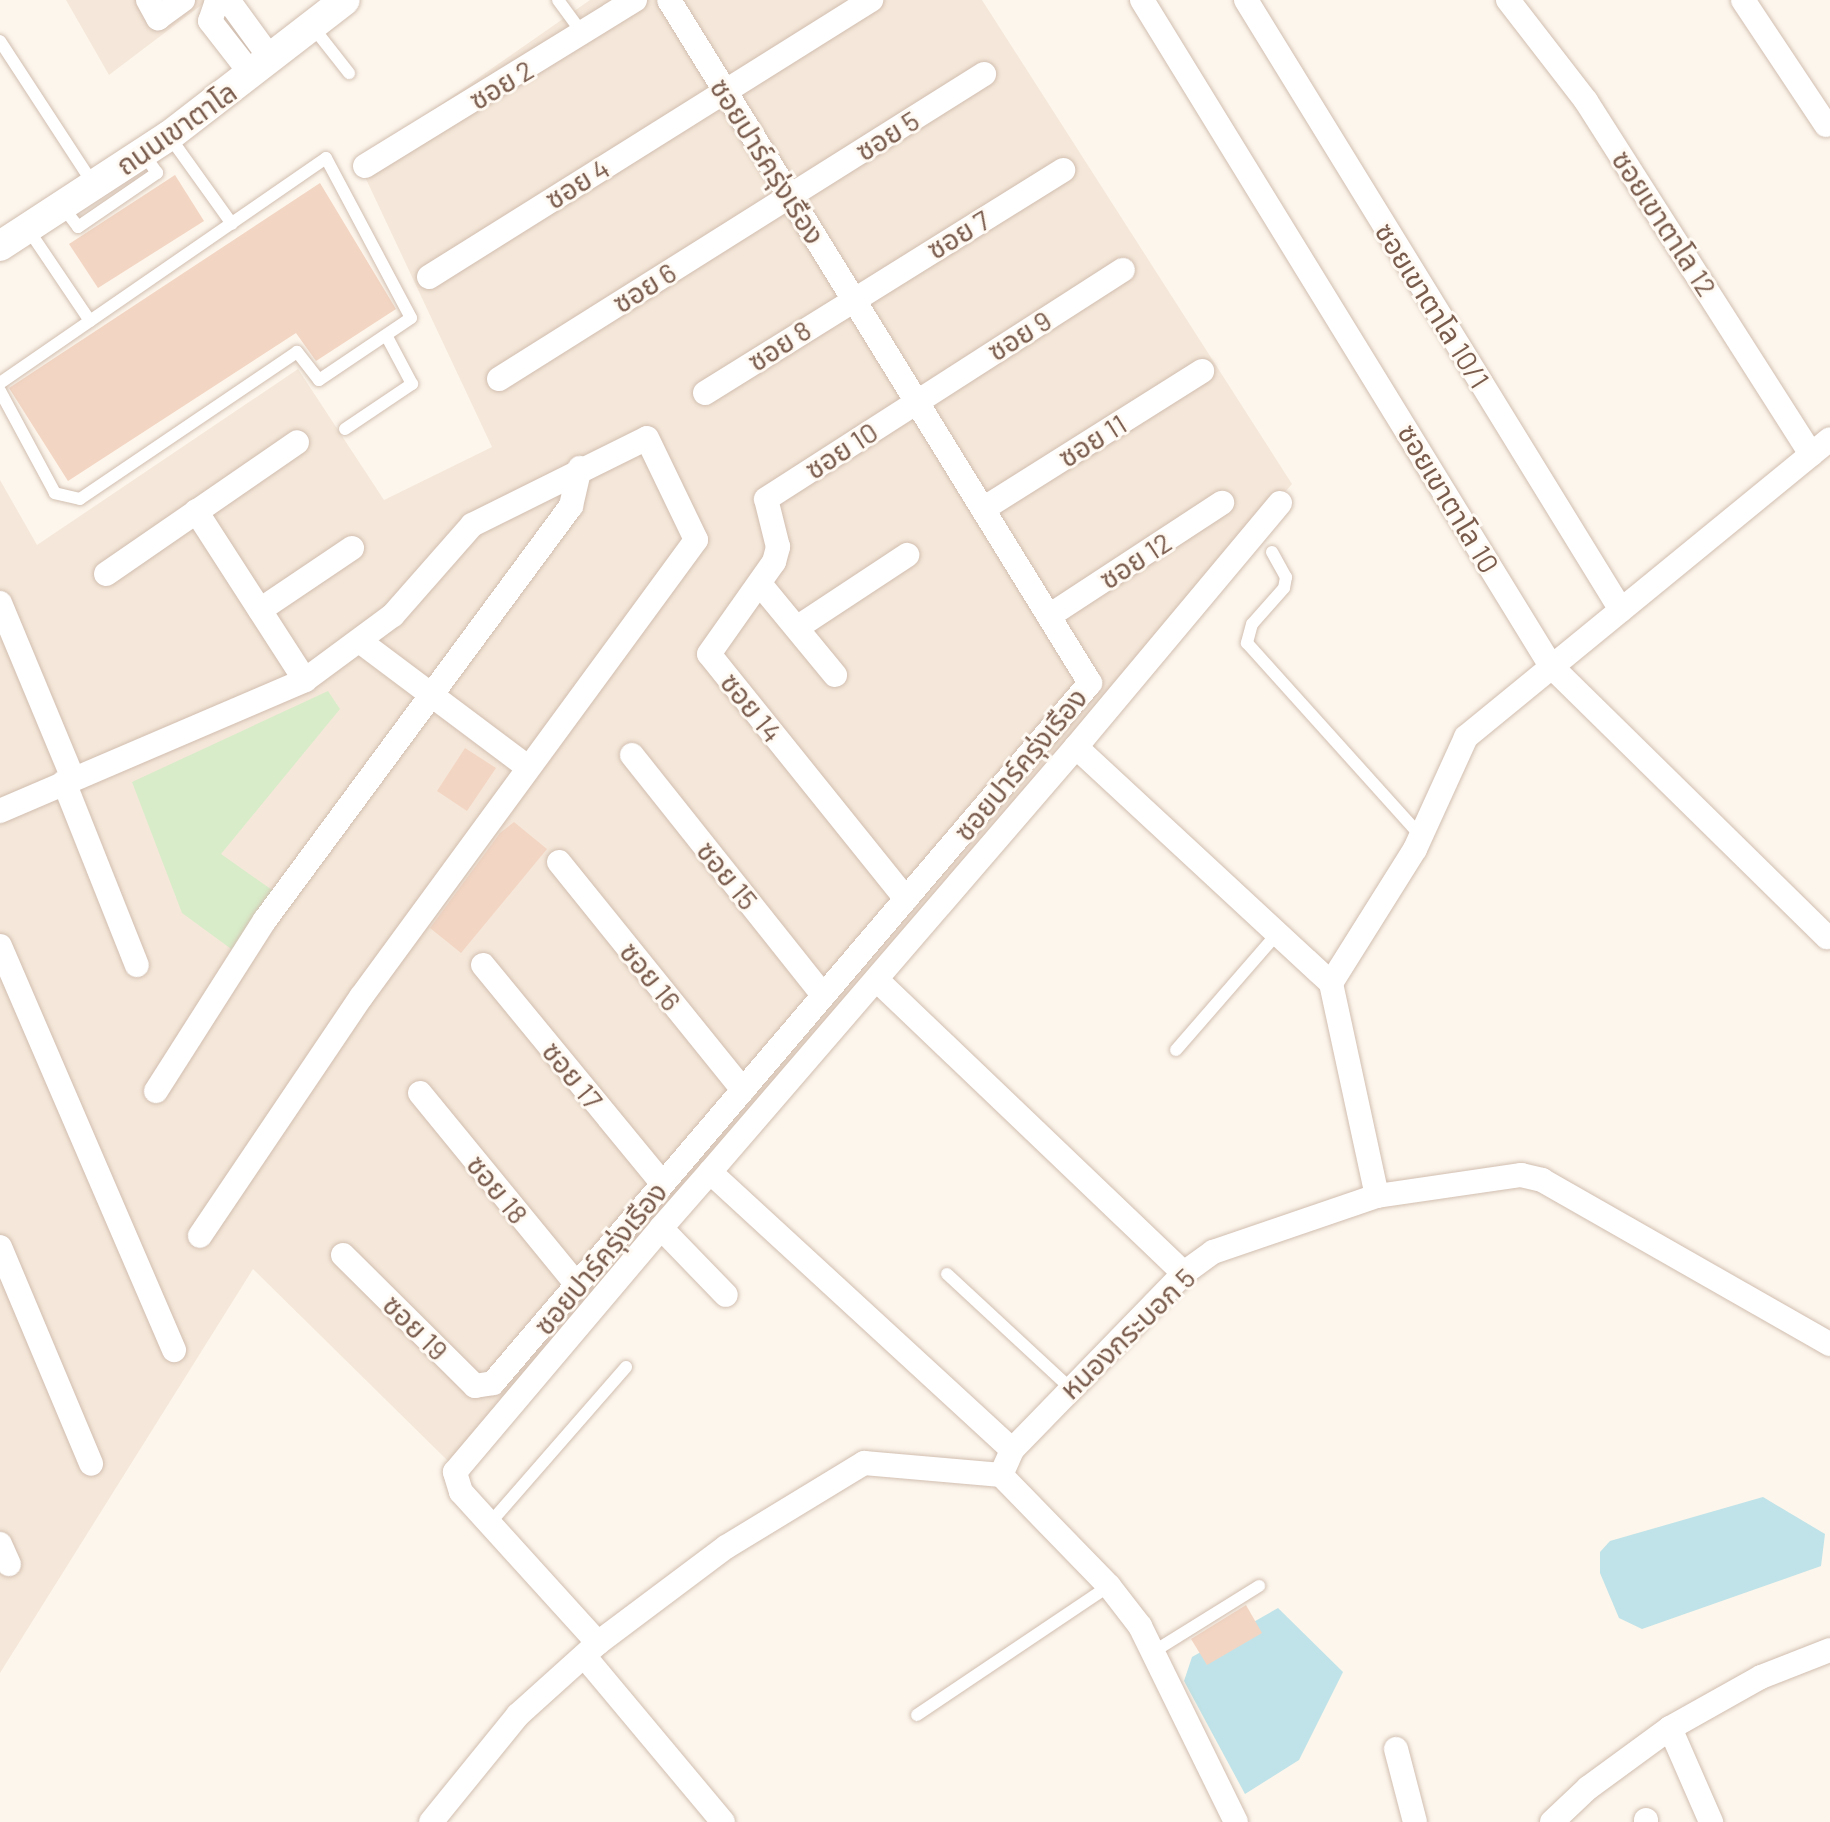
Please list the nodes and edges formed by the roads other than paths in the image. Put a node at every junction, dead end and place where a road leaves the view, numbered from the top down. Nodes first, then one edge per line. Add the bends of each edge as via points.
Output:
1 (148, 0) edge
2 (183, 0) edge
3 (345, 0) edge
4 (558, 0) edge
5 (635, 0) edge
6 (669, 0) edge
7 (871, 0) edge
8 (1142, 0) edge
9 (1246, 0) edge
10 (1508, 0) edge
11 (1743, 0) edge
12 (215, 2) edge
13 (312, 26) junction
14 (583, 34) junction
15 (0, 41) edge
16 (261, 67) junction
17 (349, 73) dead end
18 (984, 74) dead end
19 (725, 90) junction
20 (1826, 125) dead end
21 (169, 136) junction
22 (143, 153) junction
23 (365, 166) dead end
24 (1063, 170) dead end
25 (94, 185) junction
26 (789, 195) junction
27 (62, 206) junction
28 (232, 224) junction
29 (28, 229) junction
30 (0, 246) edge
31 (1123, 270) dead end
32 (429, 277) dead end
33 (853, 298) junction
34 (90, 321) junction
35 (386, 335) junction
36 (1202, 371) dead end
37 (499, 379) dead end
38 (0, 383) edge
39 (0, 391) edge
40 (705, 393) dead end
41 (916, 401) junction
42 (345, 429) dead end
43 (1830, 439) edge
44 (297, 442) dead end
45 (1811, 454) junction
46 (580, 468) junction
47 (766, 499) joint
48 (1222, 503) dead end
49 (1280, 503) dead end
50 (983, 509) junction
51 (196, 511) junction
52 (352, 548) dead end
53 (1272, 552) dead end
54 (907, 555) dead end
55 (106, 574) dead end
56 (760, 584) junction
57 (0, 603) edge
58 (260, 610) junction
59 (1621, 610) junction
60 (1049, 616) junction
61 (798, 627) junction
62 (361, 642) junction
63 (1551, 666) junction
64 (835, 675) dead end
65 (305, 680) junction
66 (428, 695) junction
67 (1076, 747) junction
68 (632, 755) dead end
69 (526, 766) junction
70 (68, 780) junction
71 (0, 811) edge
72 (1420, 835) junction
73 (559, 862) dead end
74 (906, 899) junction
75 (1277, 934) junction
76 (1827, 937) dead end
77 (0, 946) edge
78 (137, 965) dead end
79 (483, 965) dead end
80 (878, 981) junction
81 (1331, 983) junction
82 (823, 995) junction
83 (1176, 1050) dead end
84 (743, 1090) junction
85 (156, 1091) dead end
86 (420, 1093) dead end
87 (710, 1172) junction
88 (663, 1184) junction
89 (1377, 1196) junction
90 (661, 1228) junction
91 (200, 1236) dead end
92 (0, 1247) edge
93 (343, 1255) dead end
94 (1184, 1273) junction
95 (947, 1274) dead end
96 (577, 1285) junction
97 (726, 1295) dead end
98 (1830, 1344) edge
99 (174, 1350) dead end
100 (626, 1367) dead end
101 (493, 1383) joint
102 (1069, 1387) junction
103 (1012, 1450) junction
104 (91, 1464) dead end
105 (1001, 1475) junction
106 (490, 1523) junction
107 (1109, 1586) junction
108 (1259, 1586) dead end
109 (592, 1650) junction
110 (1830, 1650) edge
111 (1153, 1652) junction
112 (917, 1715) dead end
113 (1670, 1728) junction
114 (1396, 1749) dead end
115 (431, 1822) edge
116 (723, 1822) edge
117 (1236, 1822) edge
118 (1415, 1822) edge
119 (1552, 1822) edge
120 (1711, 1822) edge

1 - 2 street via 158,18
3 - 13 street, ถนนเขาตาโล
4 - 14 lane
5 - 14 street, ซอย 2
6 - 19 street, ซอยปาร์ครุ่งเรือง
7 - 19 street, ซอย 4
8 - 63 street, ซอยเขาตาโล 10
9 - 59 street, ซอยเขาตาโล 10/1
10 - 45 street, ซอยเขาตาโล 12 via 1610,137
11 - 20 street
12 - 16 street via 231,4
13 - 16 street, ถนนเขาตาโล
13 - 17 lane
14 - 23 street, ซอย 2
15 - 25 lane
16 - 21 street, ถนนเขาตาโล
18 - 26 street, ซอย 5
19 - 26 street, ซอยปาร์ครุ่งเรือง
19 - 32 street, ซอย 4
21 - 22 street, ถนนเขาตาโล
21 - 28 lane
22 - 25 street, ถนนเขาตาโล
22 - 27 lane via 157,173 78,227
24 - 33 street, ซอย 7
25 - 27 street, ถนนเขาตาโล
26 - 33 street, ซอยปาร์ครุ่งเรือง
26 - 37 street, ซอย 6
27 - 29 street, ถนนเขาตาโล
28 - 34 lane
28 - 35 lane via 326,158 411,318
29 - 30 street, ถนนเขาตาโล
29 - 34 lane
31 - 41 street, ซอย 9
33 - 40 street, ซอย 8
33 - 41 street, ซอยปาร์ครุ่งเรือง
34 - 38 lane
35 - 39 lane via 319,380 297,352 80,499 55,493
35 - 42 lane via 412,384
36 - 50 street, ซอย 11
41 - 47 street, ซอย 10
41 - 50 street, ซอยปาร์ครุ่งเรือง
43 - 45 street
44 - 51 street
45 - 59 street
46 - 62 street via 472,525 393,615
46 - 66 street via 571,506
46 - 69 street via 647,438 696,540
47 - 56 street, ซอย 14 via 778,547
48 - 60 street, ซอย 12
49 - 67 street
50 - 60 street, ซอยปาร์ครุ่งเรือง
51 - 55 street
51 - 58 street
52 - 58 street
53 - 72 lane via 1286,577 1284,588 1252,624 1247,643
54 - 61 street
56 - 61 street
56 - 74 street, ซอย 14 via 709,654
57 - 70 street
58 - 65 street
59 - 63 street
60 - 74 street, ซอยปาร์ครุ่งเรือง via 1090,683
61 - 64 street
62 - 65 street
62 - 66 street
63 - 72 street via 1466,737
63 - 76 street, ซอยเขาตาโล 10
65 - 70 street
66 - 69 street
66 - 85 street via 265,920
67 - 75 street
67 - 80 street
68 - 82 street, ซอย 15
69 - 91 street
70 - 71 street
70 - 78 street
72 - 81 street
73 - 84 street, ซอย 16
74 - 82 street, ซอยปาร์ครุ่งเรือง
75 - 81 street
75 - 83 lane
77 - 99 street
79 - 88 street, ซอย 17
80 - 87 street
80 - 94 street
81 - 89 street
82 - 84 street, ซอยปาร์ครุ่งเรือง
84 - 88 street, ซอยปาร์ครุ่งเรือง
86 - 96 street, ซอย 18
87 - 90 street
87 - 103 street
88 - 96 street, ซอยปาร์ครุ่งเรือง
89 - 94 street, หนองกระบอก 5 via 1213,1252
89 - 98 street, หนองกระบอก 5 via 1521,1175 1542,1180
90 - 97 street
90 - 106 street via 455,1472 461,1492
92 - 104 street
93 - 101 street, ซอย 19 via 475,1386
94 - 102 street, หนองกระบอก 5
95 - 102 lane
96 - 101 street, ซอยปาร์ครุ่งเรือง
100 - 106 lane
102 - 103 street, หนองกระบอก 5
103 - 105 street, หนองกระบอก 5
105 - 107 street
105 - 109 street via 864,1463 726,1547
106 - 109 street
107 - 111 street
107 - 112 lane
108 - 111 lane
109 - 115 street via 518,1715
109 - 116 street
110 - 113 street via 1761,1677
111 - 117 street
113 - 119 street via 1588,1788
113 - 120 street
114 - 118 street

